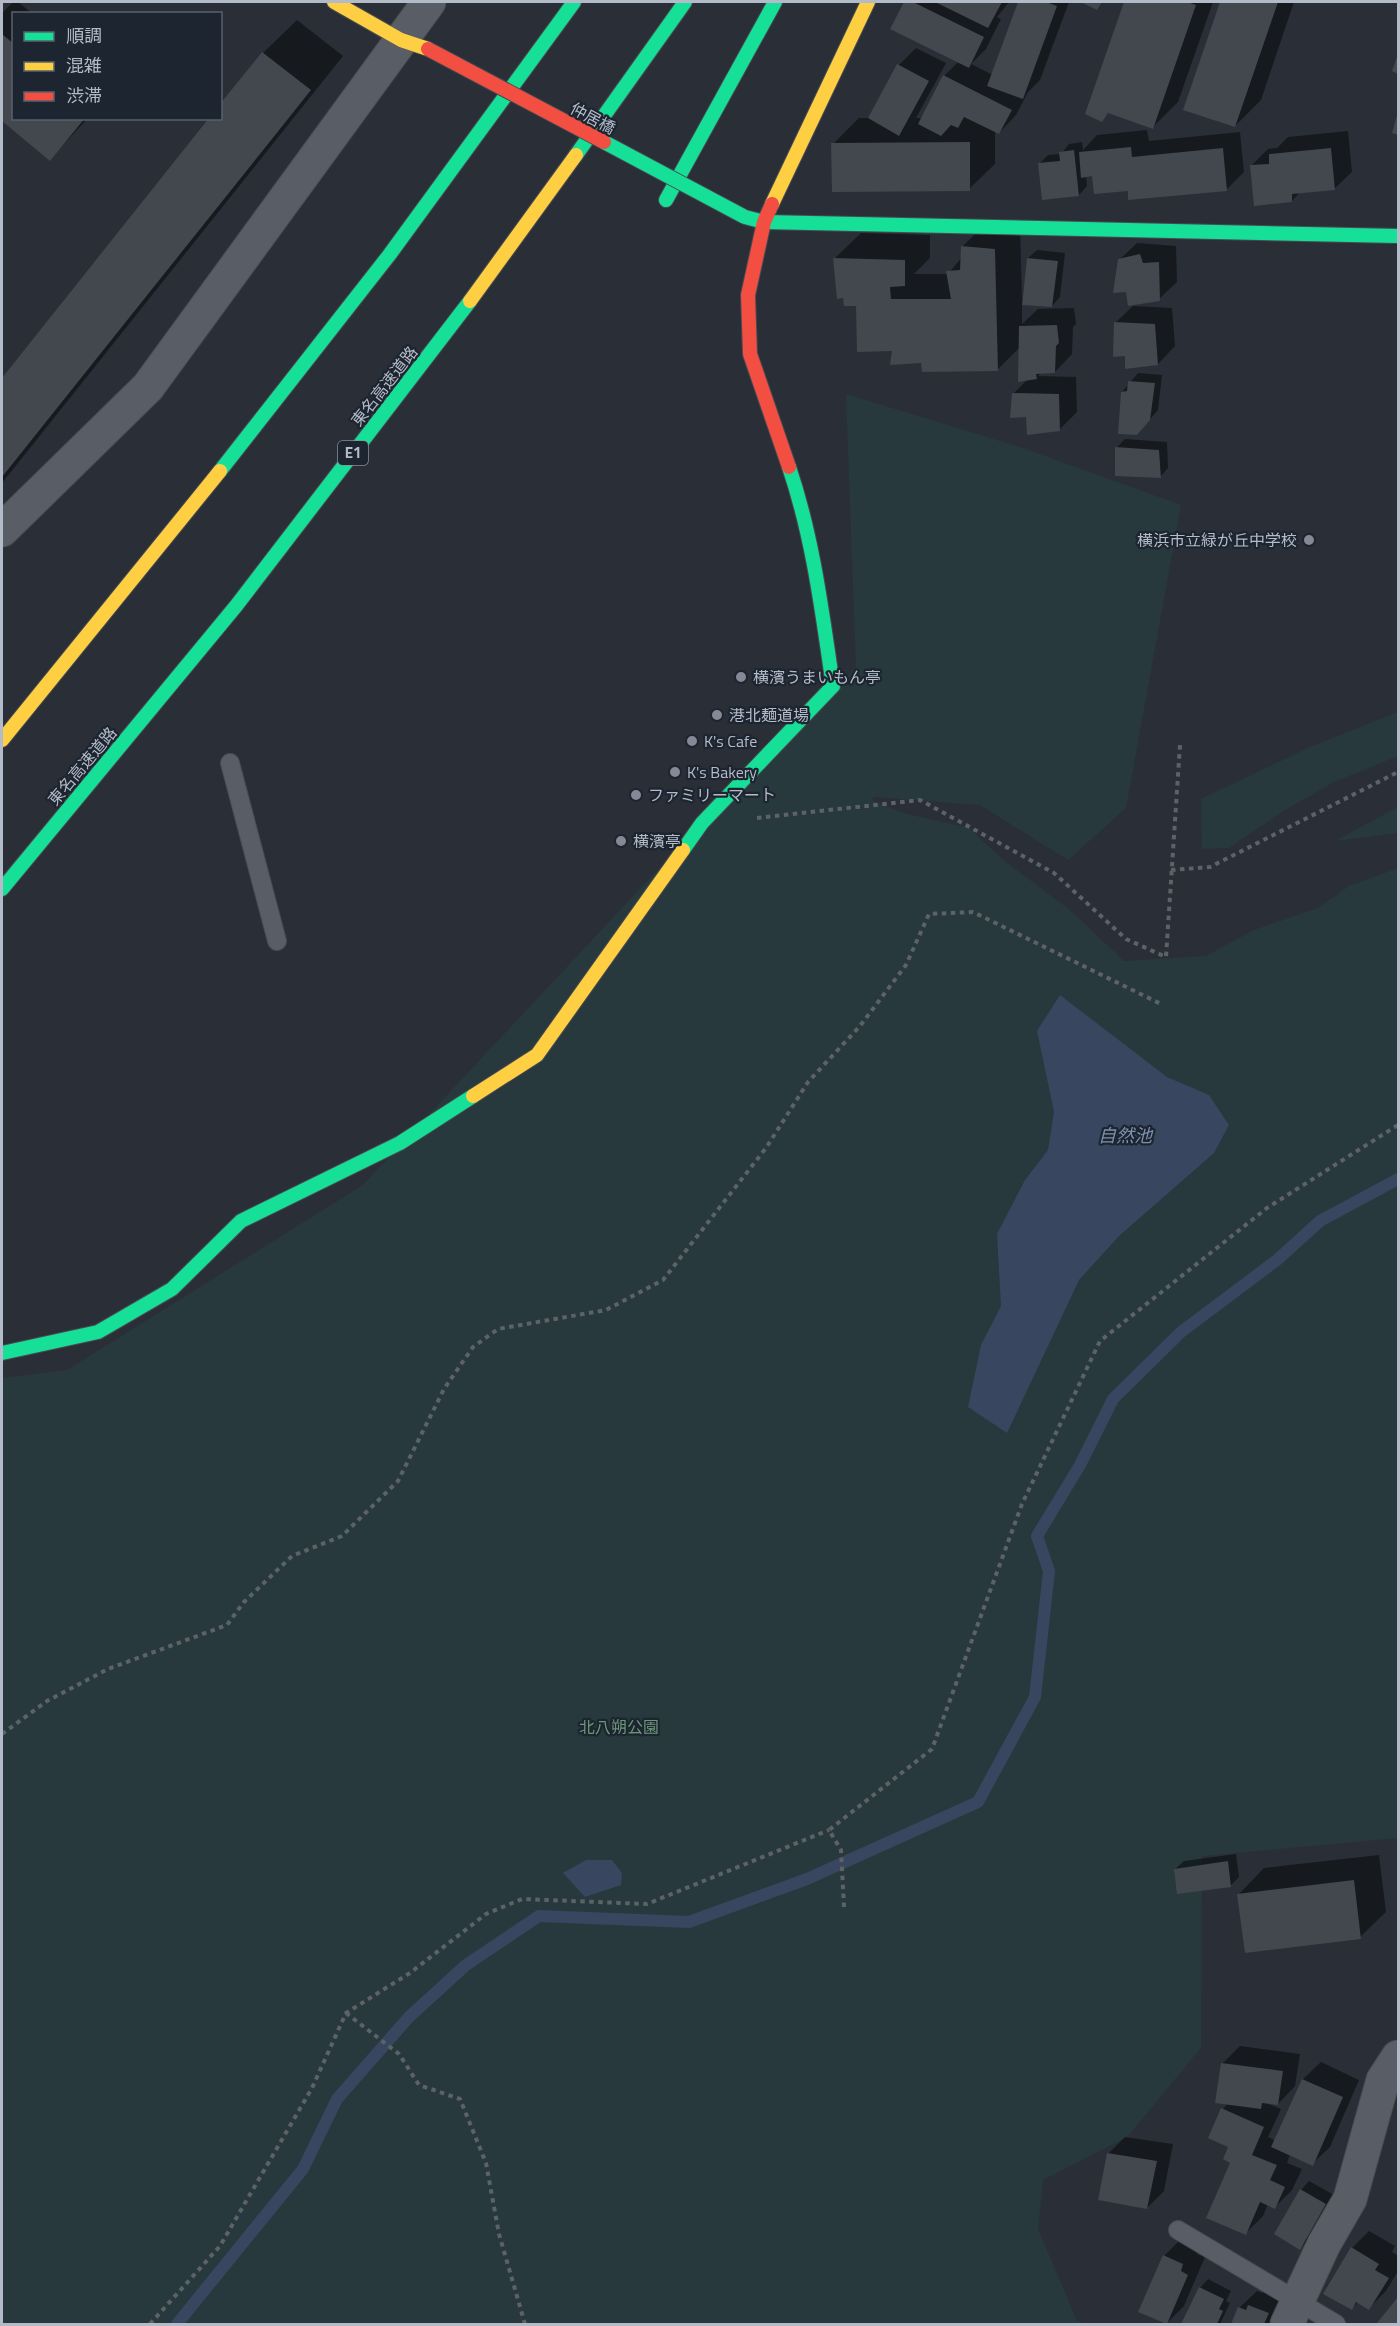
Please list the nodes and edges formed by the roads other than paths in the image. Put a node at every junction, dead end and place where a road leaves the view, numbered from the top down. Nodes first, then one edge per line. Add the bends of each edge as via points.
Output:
1 (334, 2) edge
2 (429, 2) edge
3 (574, 2) edge
4 (685, 2) edge
5 (775, 2) edge
6 (868, 2) edge
7 (415, 44) junction
8 (666, 200) dead end
9 (764, 222) junction
10 (1398, 236) edge
11 (2, 530) edge
12 (2, 740) edge
13 (230, 763) dead end
14 (2, 889) edge
15 (277, 941) dead end
16 (2, 1353) edge
17 (1398, 2057) edge
18 (1178, 2230) dead end
19 (1293, 2314) edge
20 (1336, 2325) edge

1 - 7 main road, 仲居橋
2 - 7 street
3 - 12 main road via 375,273 158,550
4 - 14 main road, 東名高速道路 / E1 via 478,291 236,606
5 - 8 main road
6 - 9 main road
7 - 9 main road, 仲居橋, bridge via 743,216
7 - 11 street via 148,387
9 - 10 main road, 仲居橋
9 - 16 main road via 748,295 750,354 803,509 833,686 702,823 537,1055 399,1143 241,1221 172,1289 98,1332
13 - 15 lane
17 - 19 street via 1383,2080 1350,2199 1324,2244
18 - 19 lane
19 - 20 lane

